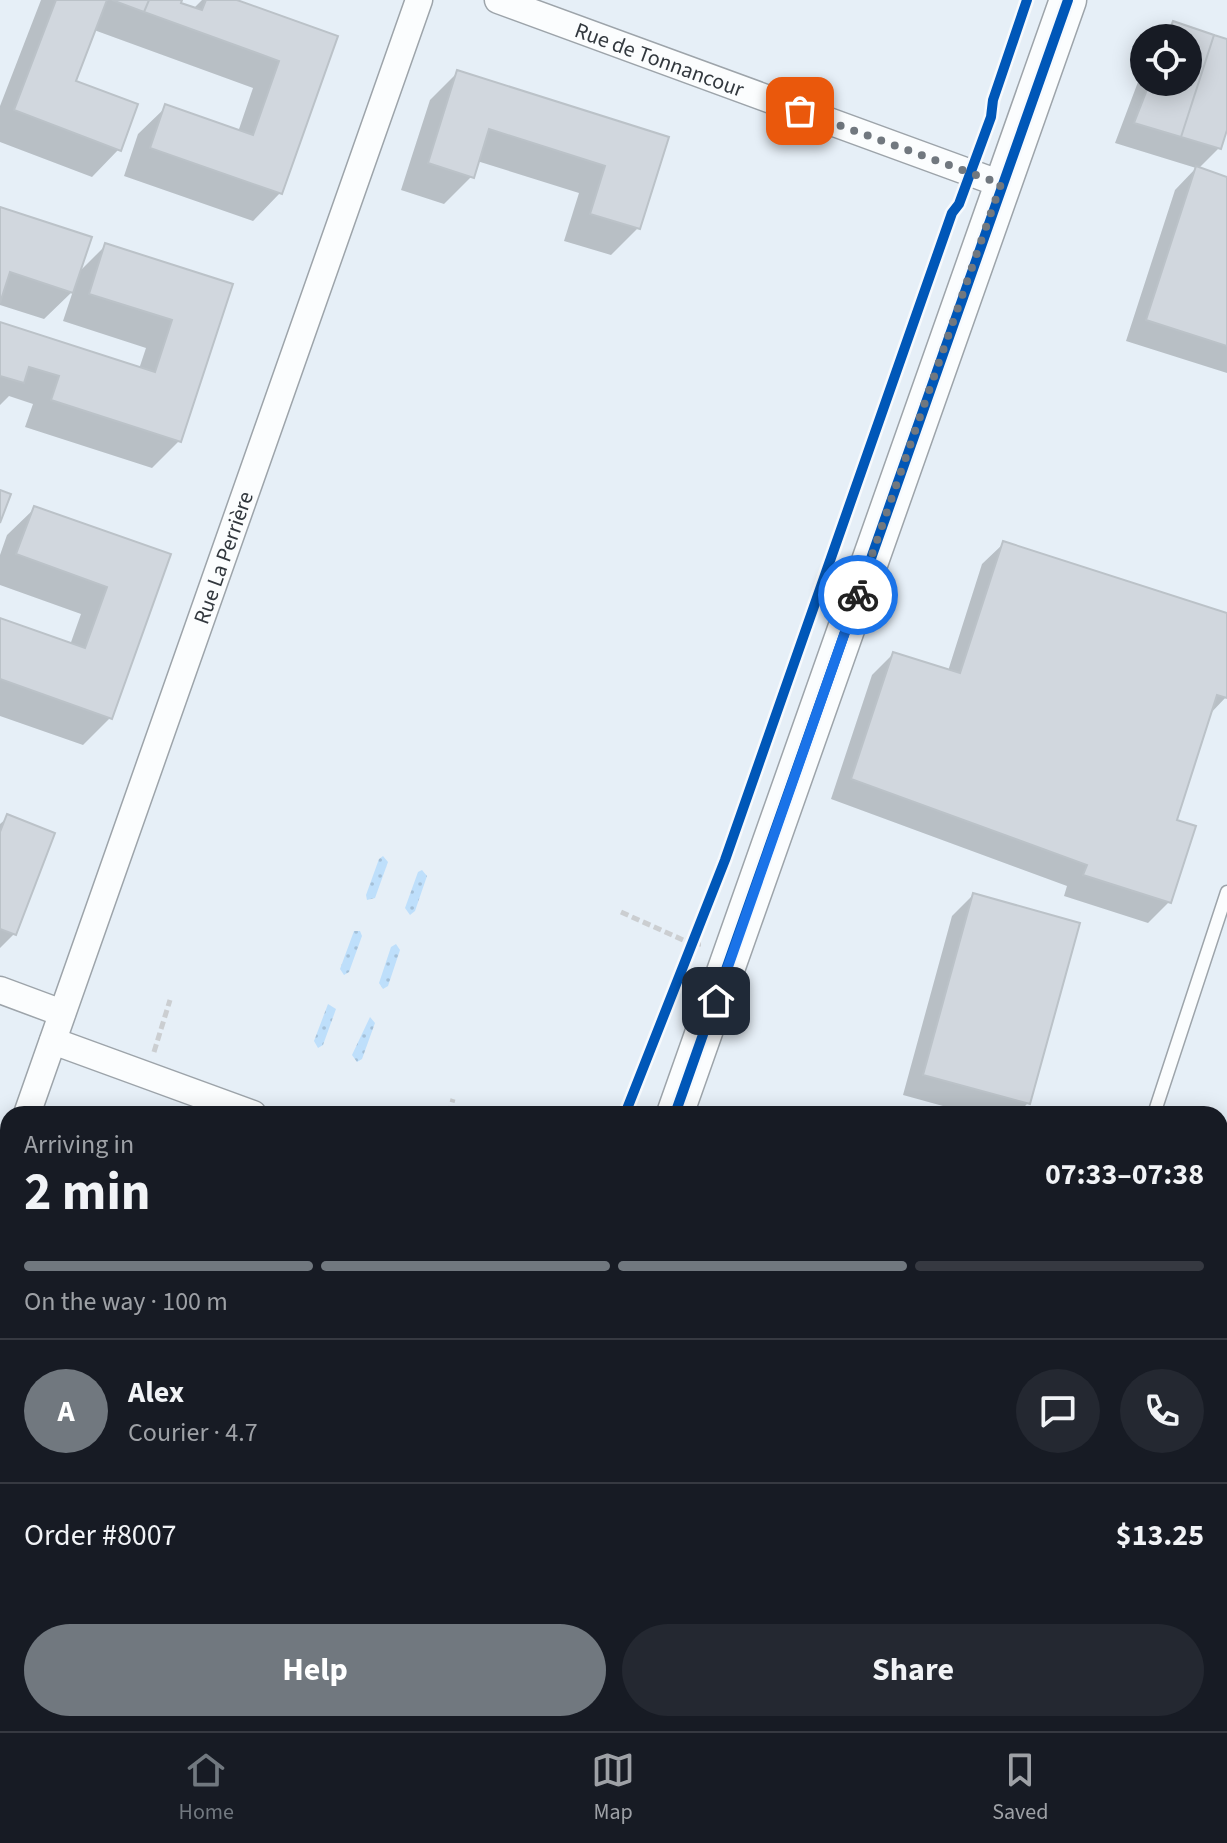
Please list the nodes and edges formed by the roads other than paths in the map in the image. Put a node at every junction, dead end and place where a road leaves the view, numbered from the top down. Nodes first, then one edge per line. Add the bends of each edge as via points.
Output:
1 (419, 0) edge
2 (498, 0) edge
3 (1068, 0) edge
4 (1001, 184) junction
5 (1227, 892) edge
6 (0, 990) edge
7 (62, 1013) junction
8 (53, 1041) junction
9 (30, 1106) edge
10 (231, 1106) edge
11 (678, 1106) edge
12 (1157, 1106) edge

1 - 7 street, Rue La Perrière
2 - 4 street, Rue de Tonnancour
3 - 4 street
4 - 11 street
5 - 12 lane
6 - 7 street
7 - 8 street, Rue La Perrière
8 - 9 street, Rue La Perrière
8 - 10 street

